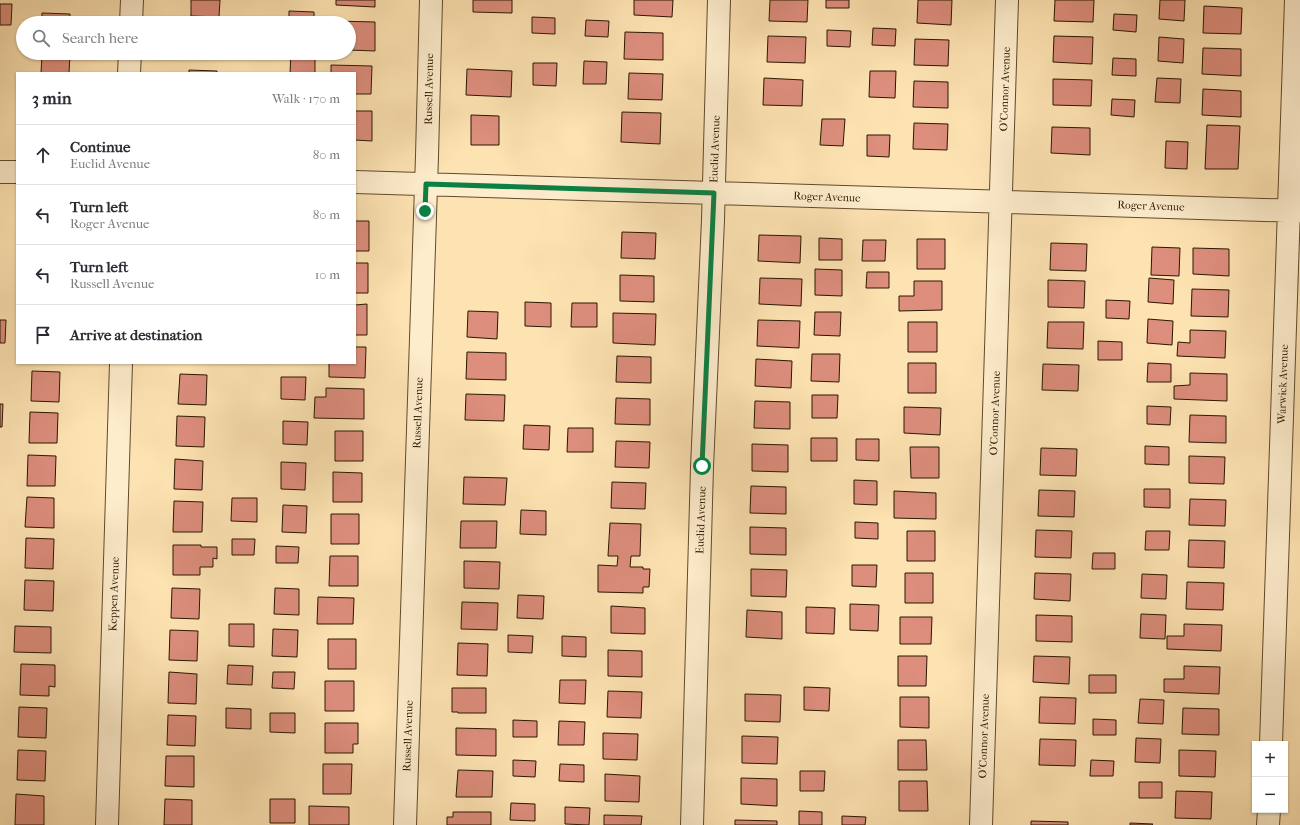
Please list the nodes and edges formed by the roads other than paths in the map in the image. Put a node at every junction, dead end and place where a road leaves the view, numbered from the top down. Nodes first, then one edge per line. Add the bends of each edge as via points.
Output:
1 (132, 0) edge
2 (431, 0) edge
3 (719, 0) edge
4 (1007, 0) edge
5 (1296, 0) edge
6 (131, 16) edge
7 (130, 60) edge
8 (130, 72) edge
9 (0, 172) edge
10 (16, 172) edge
11 (356, 182) edge
12 (426, 184) junction
13 (714, 193) junction
14 (1002, 202) junction
15 (1295, 211) edge
16 (121, 364) edge
17 (1271, 741) edge
18 (1269, 813) edge
19 (107, 825) edge
20 (405, 825) edge
21 (692, 825) edge
22 (981, 825) edge
23 (1268, 825) edge

1 - 6 street
2 - 12 street, Russell Avenue
3 - 13 street, Euclid Avenue
4 - 14 street, O'Connor Avenue
5 - 15 street, Warwick Avenue
7 - 8 street
9 - 10 street
11 - 12 street, Roger Avenue
12 - 13 street, Roger Avenue
12 - 20 street, Russell Avenue
13 - 14 street, Roger Avenue
13 - 21 street, Euclid Avenue via 702,466
14 - 15 street, Roger Avenue
14 - 22 street, O'Connor Avenue
15 - 17 street, Warwick Avenue
16 - 19 street, Keppen Avenue
18 - 23 street

